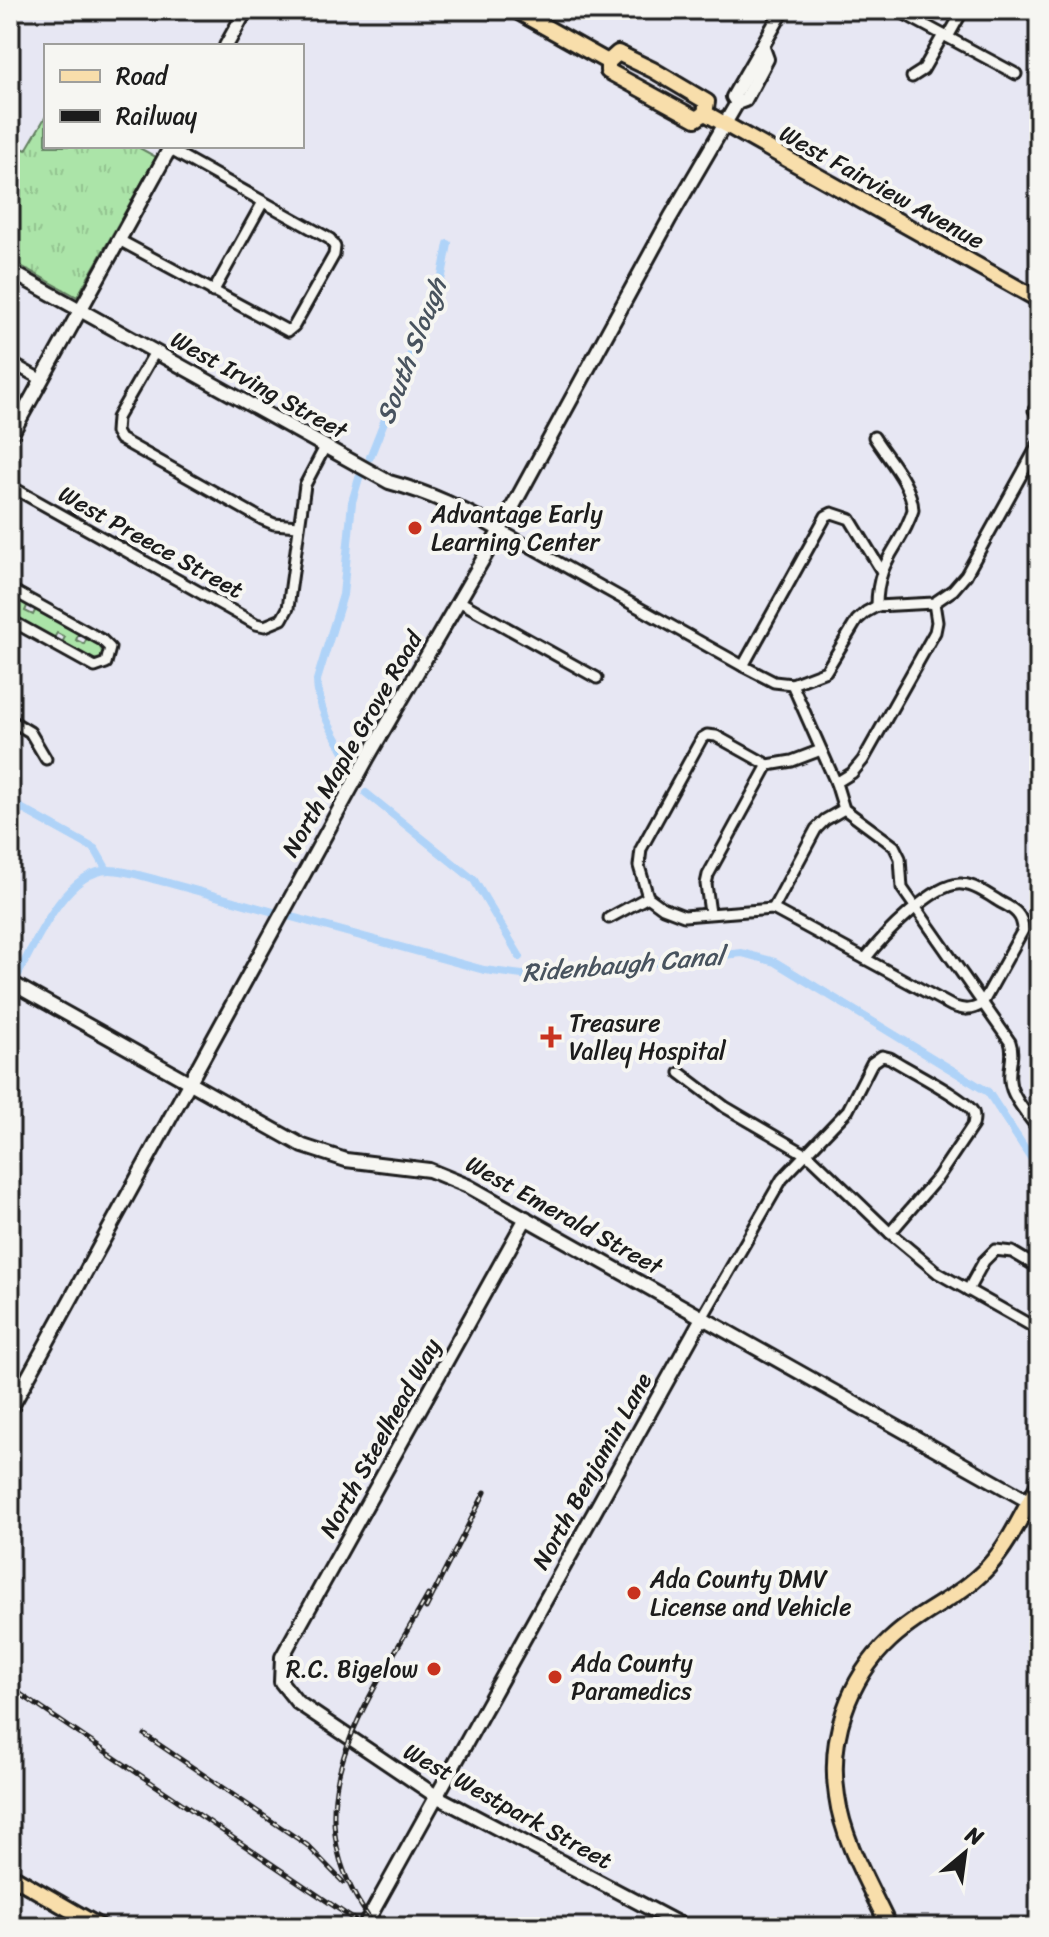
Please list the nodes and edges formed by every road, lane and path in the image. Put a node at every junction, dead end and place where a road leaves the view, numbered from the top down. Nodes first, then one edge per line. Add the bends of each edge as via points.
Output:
1 (246, 10) edge
2 (515, 10) edge
3 (783, 10) edge
4 (897, 10) edge
5 (963, 10) edge
6 (945, 36) junction
7 (227, 44) edge
8 (608, 62) junction
9 (1016, 74) dead end
10 (912, 77) dead end
11 (705, 113) junction
12 (725, 125) junction
13 (170, 148) edge
14 (263, 202) junction
15 (119, 240) junction
16 (10, 271) edge
17 (213, 292) junction
18 (1039, 300) edge
19 (80, 310) junction
20 (155, 352) junction
21 (10, 362) edge
22 (42, 380) junction
23 (10, 437) edge
24 (874, 437) dead end
25 (1039, 443) edge
26 (325, 447) junction
27 (10, 486) edge
28 (298, 526) junction
29 (500, 530) junction
30 (881, 570) junction
31 (10, 589) edge
32 (459, 601) junction
33 (934, 603) junction
34 (877, 606) junction
35 (10, 620) edge
36 (743, 666) junction
37 (597, 678) dead end
38 (792, 684) junction
39 (10, 720) edge
40 (821, 750) junction
41 (46, 759) dead end
42 (768, 765) junction
43 (836, 783) junction
44 (844, 809) junction
45 (648, 897) junction
46 (915, 908) junction
47 (773, 909) junction
48 (710, 913) junction
49 (609, 918) dead end
50 (865, 959) junction
51 (14, 985) edge
52 (982, 1004) junction
53 (680, 1073) dead end
54 (190, 1085) junction
55 (1039, 1131) edge
56 (805, 1153) junction
57 (526, 1218) junction
58 (890, 1233) junction
59 (1039, 1268) edge
60 (968, 1290) junction
61 (702, 1318) junction
62 (1039, 1330) edge
63 (10, 1410) edge
64 (1039, 1484) edge
65 (1034, 1504) edge
66 (281, 1682) joint
67 (436, 1796) junction
68 (10, 1875) edge
69 (100, 1927) edge
70 (364, 1927) edge
71 (685, 1927) edge
72 (889, 1927) edge

1 - 7 main road
2 - 8 main road, West Fairview Avenue
3 - 12 main road, North Maple Grove Road via 733,97 737,103
4 - 6 street
5 - 6 street
6 - 9 street
6 - 10 street via 923,70
8 - 11 main road, West Fairview Avenue via 608,71 696,119
8 - 11 main road, West Fairview Avenue via 618,53 653,70 707,102
11 - 12 main road, West Fairview Avenue
12 - 18 main road, West Fairview Avenue
12 - 29 main road, North Maple Grove Road
13 - 14 street
13 - 15 main road
14 - 17 street
14 - 17 street via 330,239 334,255 288,331
15 - 17 street
15 - 19 main road
16 - 19 main road, West Irving Street
19 - 20 main road, West Irving Street
19 - 22 main road
20 - 26 main road, West Irving Street
20 - 28 street via 117,418 116,432 125,443 262,519
21 - 22 street
22 - 23 main road
24 - 30 street via 913,500 913,510
25 - 33 street via 966,575
26 - 28 street via 305,485
26 - 29 main road, West Irving Street via 389,482 447,500
27 - 28 street, West Preece Street via 265,626 282,619 288,608
29 - 32 main road, North Maple Grove Road
29 - 36 street, West Irving Street
30 - 34 street
30 - 36 street via 850,519 826,516
31 - 35 street via 107,644 108,659 95,667
32 - 37 street
32 - 54 main road, North Maple Grove Road
33 - 34 street
33 - 43 street via 935,632 863,760
34 - 38 street via 857,620 826,671
36 - 38 street, West Irving Street via 774,682
38 - 40 street
39 - 41 street via 30,732
40 - 42 street
40 - 43 street
42 - 45 street via 716,736 702,738 641,849 639,866
42 - 48 street via 708,875
43 - 44 street
44 - 46 street via 894,846 902,888
44 - 47 street via 816,829
45 - 48 street via 684,916
45 - 49 street
46 - 50 street
46 - 52 street
46 - 52 street via 959,883 1020,916 1023,930
47 - 48 street
47 - 50 street
50 - 52 street via 952,1006 974,1009
51 - 54 main road, West Emerald Street
52 - 55 street via 1010,1042 1010,1086
53 - 56 street
54 - 57 main road, West Emerald Street via 303,1146 346,1160 449,1177
54 - 63 main road, North Maple Grove Road
56 - 58 street
56 - 58 street, North Benjamin Lane via 848,1110 872,1063 882,1056 972,1109 973,1125
56 - 61 street, North Benjamin Lane via 766,1203
57 - 61 main road, West Emerald Street
57 - 66 main road, North Steelhead Way via 282,1657
58 - 60 street
59 - 60 street via 1012,1252 995,1250
60 - 62 street
61 - 65 main road, West Emerald Street
61 - 67 main road, North Benjamin Lane
64 - 65 main road
65 - 72 main road via 986,1569 877,1652 855,1685 841,1720 835,1758 837,1798 850,1842
66 - 67 main road, West Westpark Street via 297,1702
67 - 70 main road, North Benjamin Lane
67 - 71 main road, West Westpark Street
68 - 69 main road

